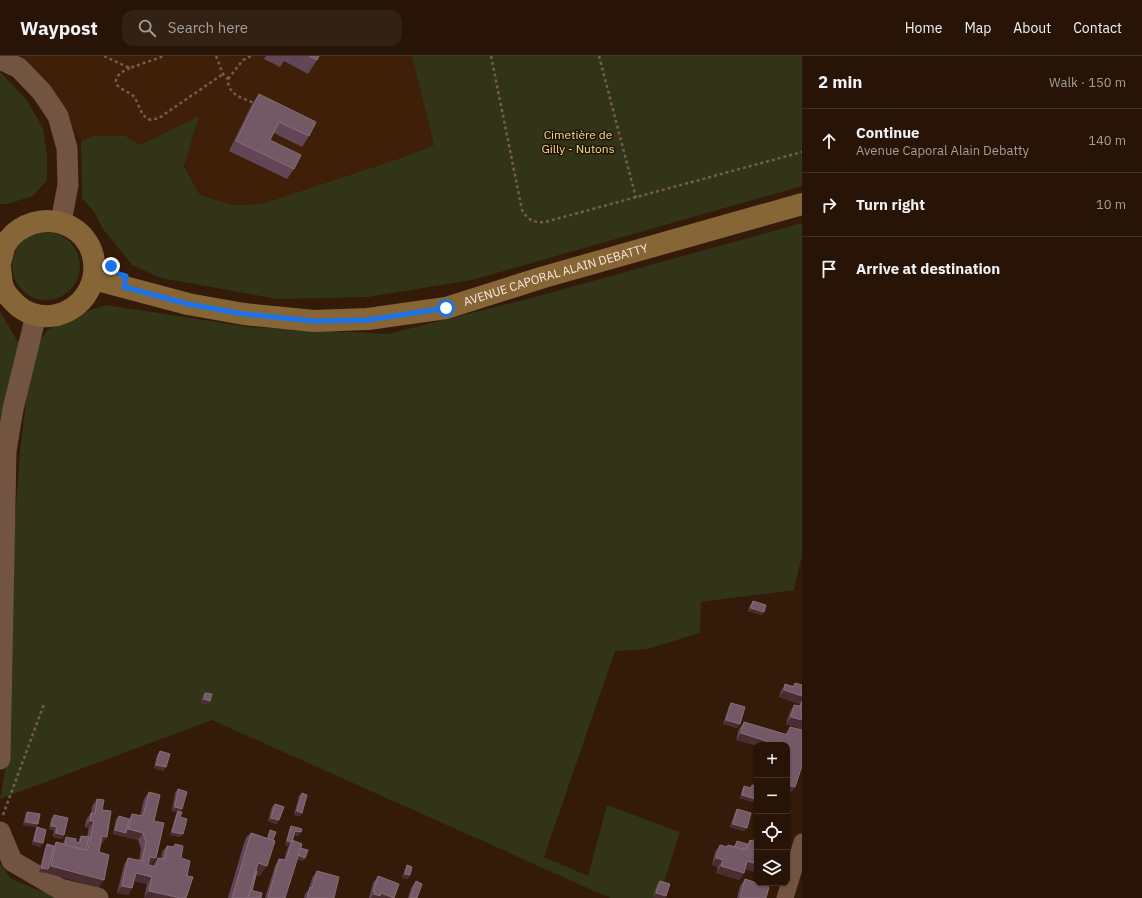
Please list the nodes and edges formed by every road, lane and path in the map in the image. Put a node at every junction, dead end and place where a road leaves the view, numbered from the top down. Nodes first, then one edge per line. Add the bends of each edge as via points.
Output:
1 (104, 56) edge
2 (164, 56) edge
3 (216, 56) edge
4 (251, 56) edge
5 (491, 56) edge
6 (599, 56) edge
7 (0, 60) edge
8 (130, 68) junction
9 (223, 74) junction
10 (228, 79) junction
11 (254, 103) edge
12 (802, 152) edge
13 (636, 198) junction
14 (802, 204) edge
15 (61, 222) junction
16 (9, 232) edge
17 (0, 263) edge
18 (1, 278) edge
19 (94, 279) junction
20 (36, 315) junction
21 (44, 704) dead end
22 (0, 759) edge
23 (1, 824) edge
24 (802, 842) edge
25 (98, 898) edge
26 (785, 898) edge

1 - 8 path
2 - 8 path
3 - 9 path
4 - 10 path via 243,60
5 - 13 path via 522,210 529,218 545,222
6 - 13 path
7 - 15 street via 19,68 42,92 58,116 67,148 68,163 68,185
8 - 9 path via 121,73 116,79 116,84 132,94 145,117 151,120 159,118
9 - 10 path
10 - 11 path via 230,90
12 - 13 path
14 - 19 main road, AVENUE CAPORAL ALAIN DEBATTY via 544,277 446,308 368,320 314,321 244,314 188,304
15 - 16 main road via 46,220
15 - 19 main road via 74,228 85,238 92,251
16 - 17 main road
18 - 20 main road via 7,295 15,304
19 - 20 main road via 86,296 72,309 55,316
20 - 22 street via 13,408 6,451
21 - 23 path
23 - 25 street via 12,861 60,889
24 - 26 street

